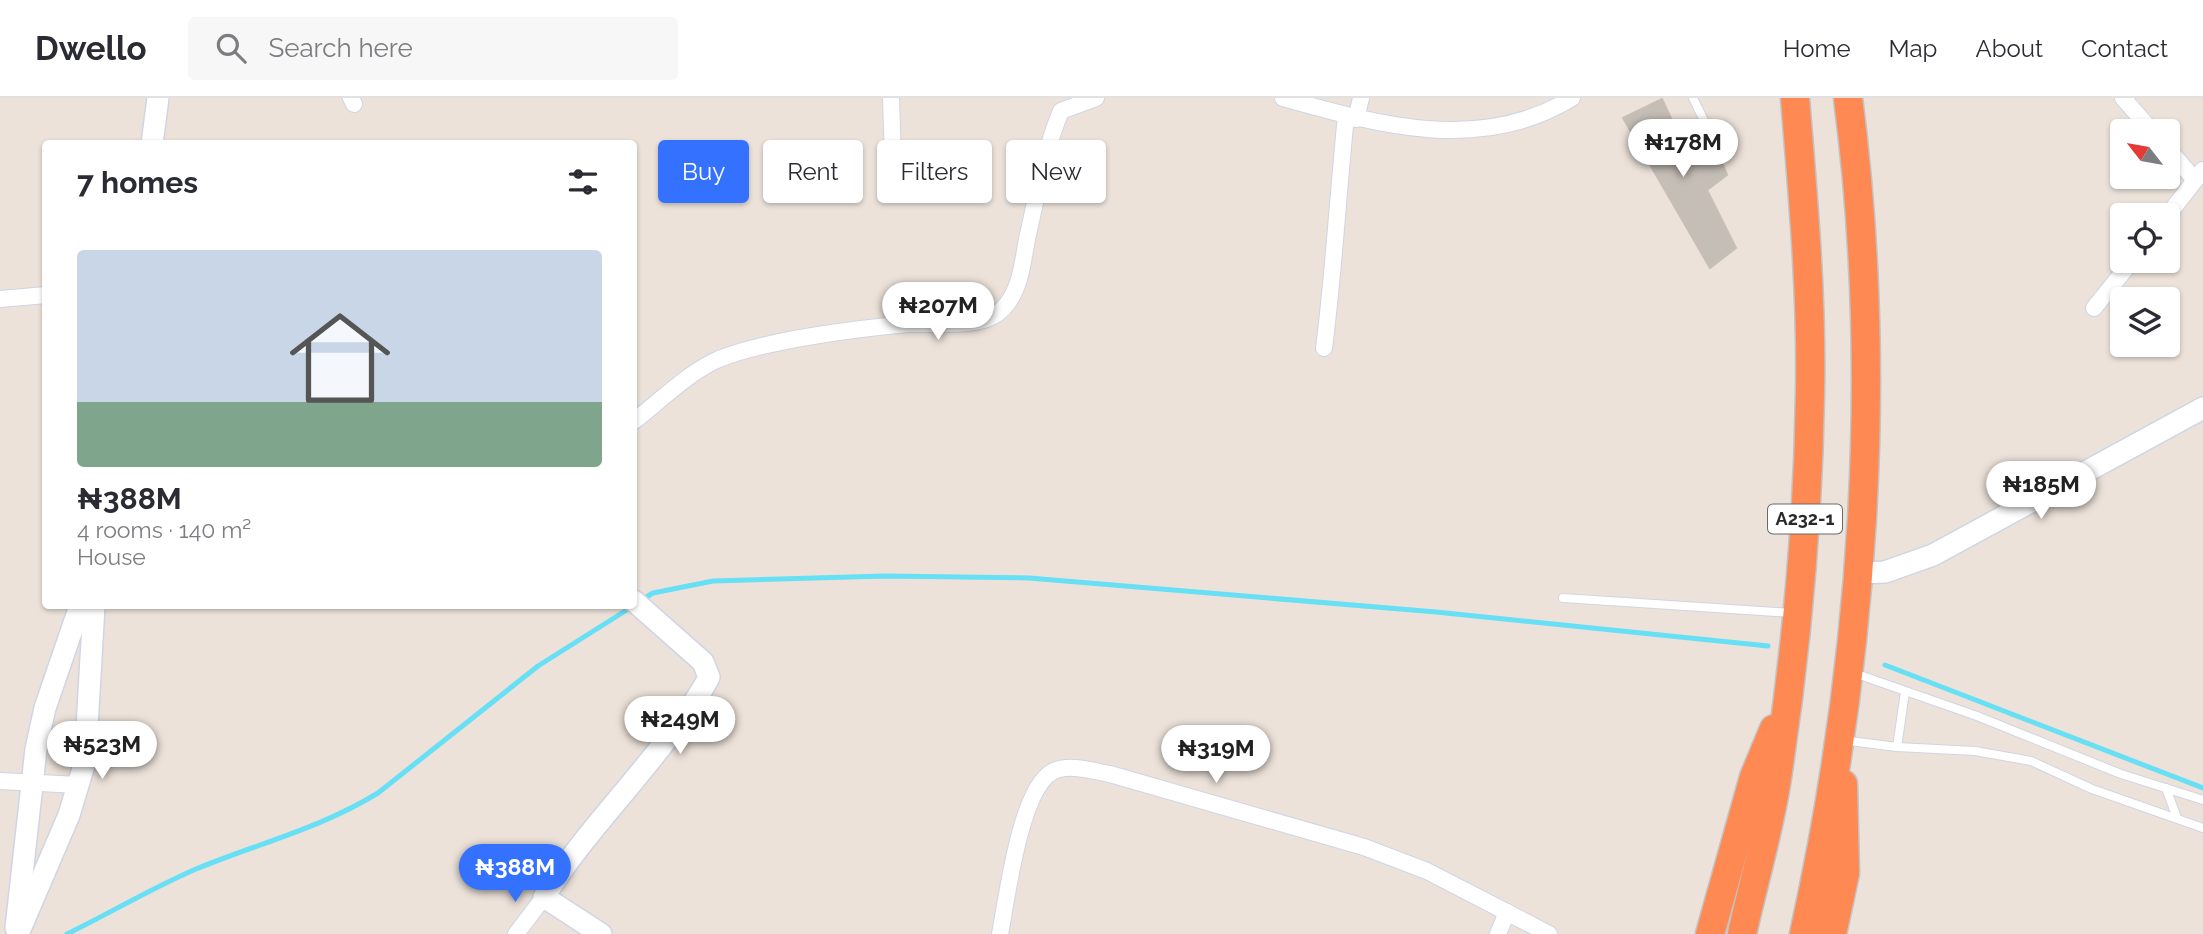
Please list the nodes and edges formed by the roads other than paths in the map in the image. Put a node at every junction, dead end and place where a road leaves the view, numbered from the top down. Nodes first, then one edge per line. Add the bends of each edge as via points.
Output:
1 (158, 98) edge
2 (891, 98) edge
3 (1096, 98) edge
4 (1283, 98) edge
5 (1361, 98) edge
6 (1572, 98) edge
7 (1693, 98) edge
8 (1795, 98) edge
9 (1848, 98) edge
10 (2123, 98) edge
11 (1351, 117) junction
12 (2141, 119) edge
13 (153, 140) edge
14 (892, 140) edge
15 (1716, 145) dead end
16 (2180, 159) edge
17 (2199, 175) edge
18 (2177, 203) edge
19 (2122, 273) edge
20 (42, 295) edge
21 (0, 299) edge
22 (2094, 308) dead end
23 (1324, 348) dead end
24 (2203, 408) edge
25 (637, 419) edge
26 (1859, 573) junction
27 (1563, 598) dead end
28 (637, 604) edge
29 (79, 609) edge
30 (94, 609) edge
31 (1799, 613) junction
32 (1848, 671) junction
33 (1905, 692) junction
34 (1787, 697) junction
35 (1839, 743) junction
36 (1897, 747) junction
37 (0, 781) edge
38 (30, 783) junction
39 (79, 785) junction
40 (2166, 788) junction
41 (2203, 800) edge
42 (2177, 818) junction
43 (2203, 828) edge
44 (544, 897) junction
45 (1507, 912) junction
46 (17, 934) edge
47 (516, 934) edge
48 (601, 934) edge
49 (1000, 934) edge
50 (1498, 934) edge
51 (1549, 934) edge
52 (1710, 934) edge
53 (1742, 934) edge
54 (1804, 934) edge
55 (1832, 934) edge

1 - 13 street
2 - 14 street
3 - 25 street via 1061,111 1044,163 1018,282 998,316 834,334 746,351 718,360
4 - 11 street
5 - 11 street
6 - 11 street via 1544,115 1489,129 1447,130
7 - 15 lane
8 - 31 highway, A232-1 via 1810,392
9 - 26 highway, A232-1 via 1861,237 1865,458
10 - 12 street
11 - 23 street via 1336,215
16 - 17 street
17 - 18 street
19 - 22 street
20 - 21 street
24 - 26 street via 1933,555 1885,572
26 - 32 highway, A232-1
27 - 31 lane
28 - 44 street via 703,662 709,677 701,694
29 - 38 street via 45,708
30 - 39 street via 88,735
31 - 34 highway, A232-1
32 - 33 lane
32 - 35 highway, A232-1
33 - 36 lane
33 - 40 lane
34 - 52 highway via 1754,777
34 - 53 highway, A232-1 via 1776,786
35 - 36 lane
35 - 54 highway, A232-1
35 - 55 highway via 1845,873
36 - 42 lane via 1975,751 2031,761 2092,789
37 - 38 street
38 - 39 street
38 - 46 street
39 - 46 street
40 - 41 lane
40 - 42 lane
42 - 43 lane
44 - 47 street
44 - 48 street
45 - 49 street via 1427,871 1363,847 1110,774 1069,768 1052,772 1036,788
45 - 50 street
45 - 51 street

